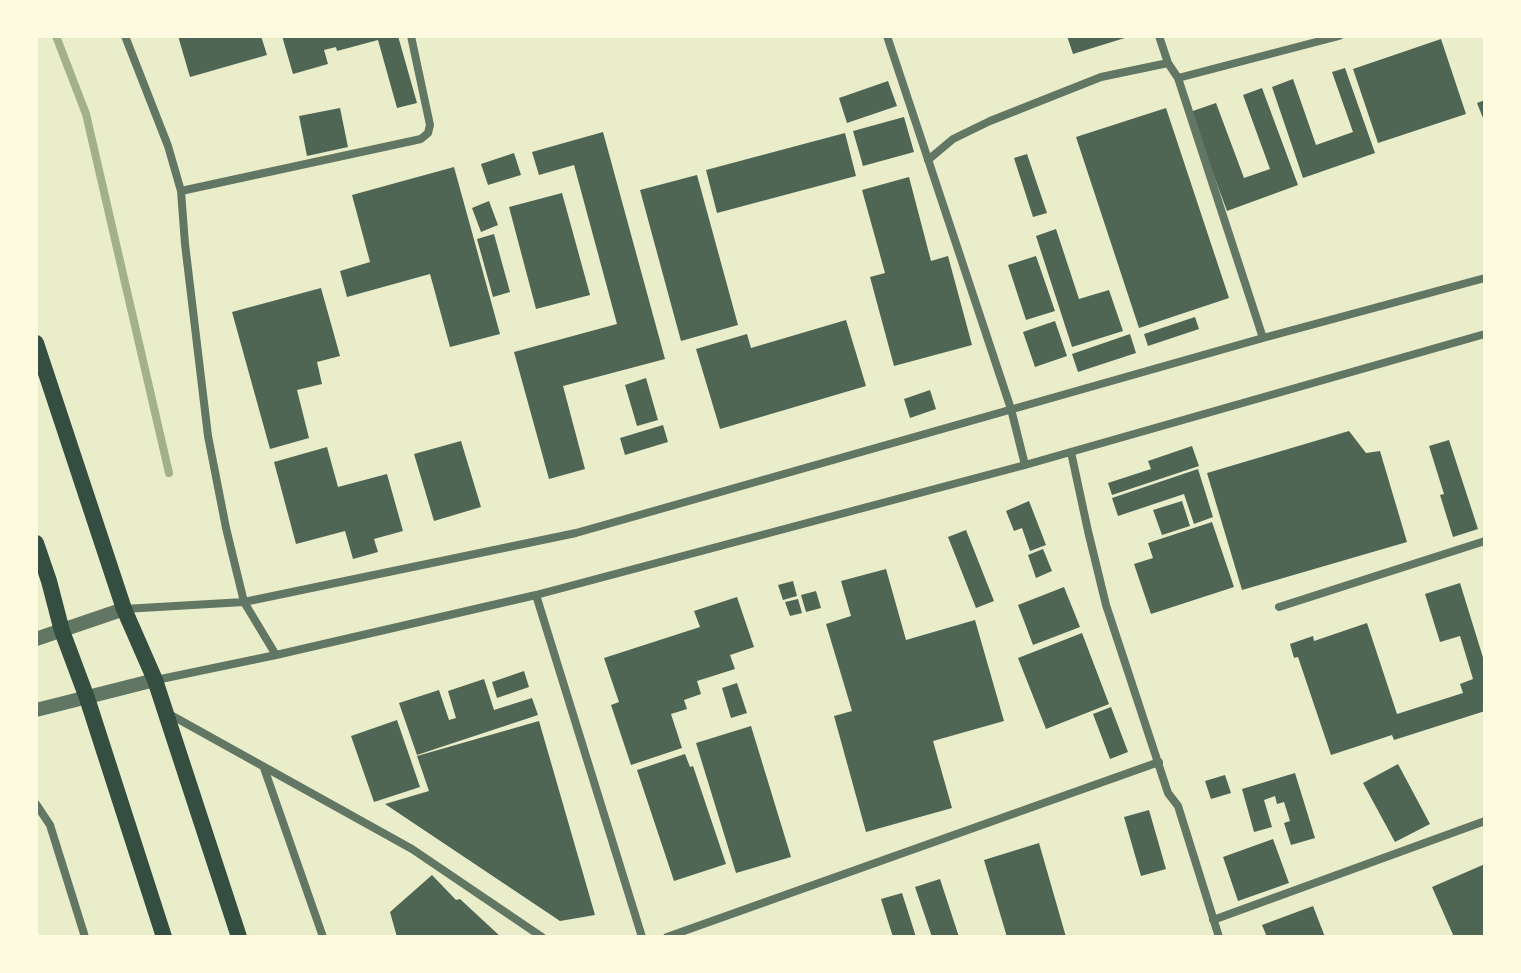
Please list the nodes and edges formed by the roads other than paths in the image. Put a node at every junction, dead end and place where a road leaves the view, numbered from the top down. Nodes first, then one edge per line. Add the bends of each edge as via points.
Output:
1 (125, 36) edge
2 (411, 36) edge
3 (887, 36) edge
4 (1159, 36) edge
5 (1339, 36) edge
6 (1168, 63) junction
7 (1178, 78) junction
8 (928, 160) junction
9 (181, 191) junction
10 (1485, 278) edge
11 (1485, 334) edge
12 (1263, 338) junction
13 (36, 343) edge
14 (1011, 409) junction
15 (1071, 452) junction
16 (1025, 465) junction
17 (1485, 541) edge
18 (36, 543) edge
19 (42, 578) edge
20 (536, 595) junction
21 (244, 602) junction
22 (1279, 607) dead end
23 (124, 609) junction
24 (62, 631) junction
25 (36, 639) edge
26 (276, 655) junction
27 (155, 680) junction
28 (87, 698) junction
29 (36, 710) edge
30 (164, 711) junction
31 (1159, 762) junction
32 (264, 767) junction
33 (36, 804) edge
34 (1485, 821) edge
35 (1213, 920) junction
36 (85, 937) edge
37 (164, 937) edge
38 (239, 937) edge
39 (323, 937) edge
40 (542, 937) edge
41 (642, 937) edge
42 (667, 937) edge
43 (1219, 937) edge

1 - 9 street
2 - 9 street via 430,125 421,139
3 - 8 street
4 - 6 street
5 - 7 street
6 - 7 street
6 - 8 street via 1101,77 990,121 953,139
7 - 12 street
8 - 14 street
9 - 21 street via 208,436
10 - 12 street
11 - 15 street
12 - 14 street
13 - 23 main road
14 - 16 street
14 - 21 street via 576,533
15 - 16 street
15 - 31 street via 1106,605
16 - 20 street
17 - 22 street
18 - 19 main road
19 - 24 main road
20 - 26 street
20 - 41 street
21 - 23 street
21 - 26 street
23 - 24 street
23 - 27 main road
24 - 25 street
24 - 28 main road
26 - 27 street
27 - 28 street
27 - 30 main road
28 - 29 street
28 - 37 main road
30 - 32 street
30 - 38 main road
31 - 35 street
31 - 42 street
32 - 39 street
32 - 40 street via 412,849
33 - 36 street via 50,825
34 - 35 street
35 - 43 street

